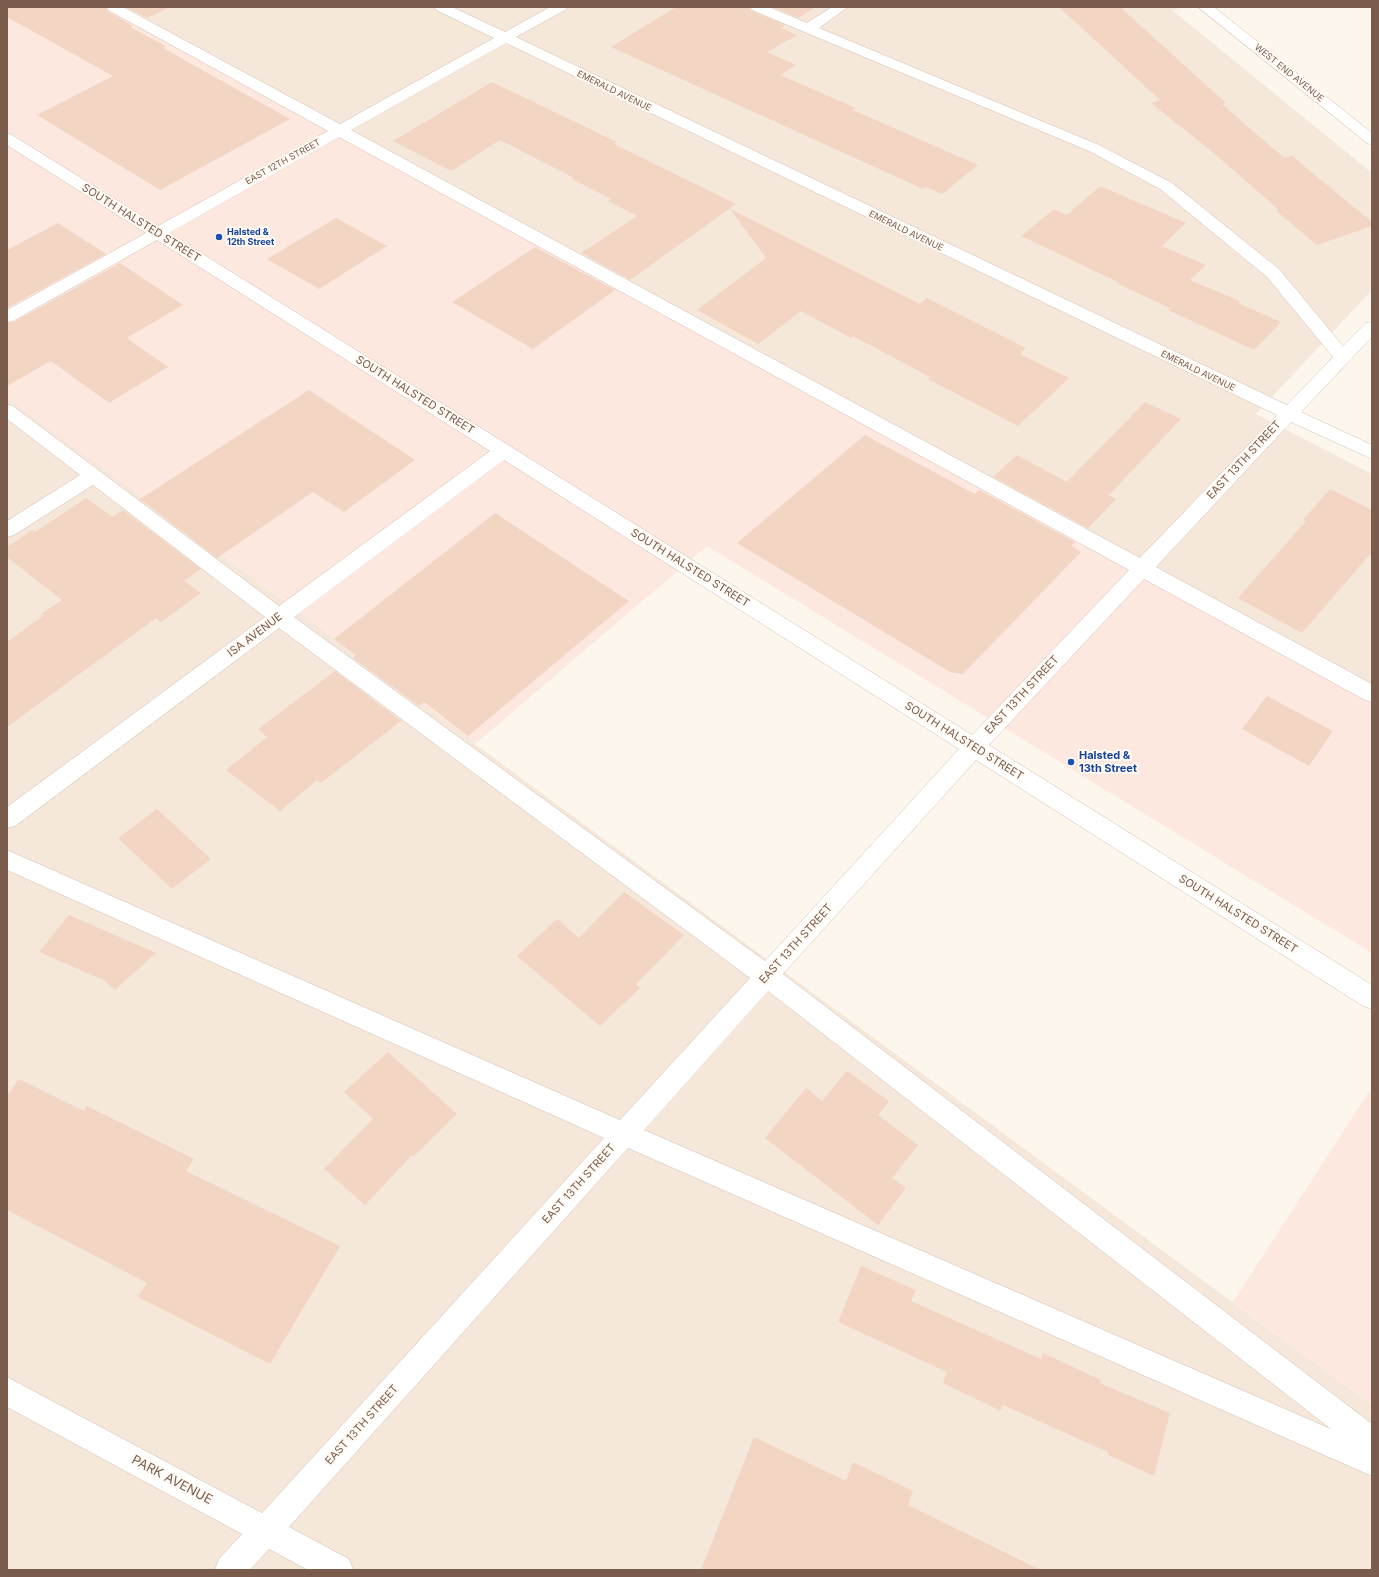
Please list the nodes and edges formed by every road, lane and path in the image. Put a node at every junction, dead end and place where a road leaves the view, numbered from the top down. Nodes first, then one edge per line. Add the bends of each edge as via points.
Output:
1 (113, 7) edge
2 (441, 7) edge
3 (560, 7) edge
4 (757, 7) edge
5 (841, 7) edge
6 (1205, 7) edge
7 (808, 28) junction
8 (505, 38) junction
9 (340, 130) junction
10 (7, 138) edge
11 (1372, 140) edge
12 (158, 233) junction
13 (7, 317) edge
14 (1372, 327) edge
15 (1343, 357) junction
16 (7, 410) edge
17 (1288, 414) junction
18 (503, 450) junction
19 (1372, 453) edge
20 (93, 476) junction
21 (7, 530) edge
22 (1141, 569) junction
23 (279, 617) junction
24 (1372, 694) edge
25 (974, 747) junction
26 (7, 820) edge
27 (7, 860) edge
28 (767, 976) junction
29 (1372, 998) edge
30 (624, 1134) junction
31 (7, 1391) edge
32 (1372, 1442) edge
33 (1372, 1462) edge
34 (266, 1531) junction
35 (230, 1570) edge
36 (338, 1570) edge

1 - 9 street
2 - 8 street, EMERALD AVENUE
3 - 8 street, EAST 12TH STREET
4 - 7 street
5 - 7 street
6 - 11 street, WEST END AVENUE
7 - 15 street via 1094,148 1166,186 1273,273
8 - 9 street, EAST 12TH STREET
8 - 17 street, EMERALD AVENUE
9 - 12 street, EAST 12TH STREET
9 - 22 street
10 - 12 street, SOUTH HALSTED STREET
12 - 13 street, EAST 12TH STREET
12 - 18 street, SOUTH HALSTED STREET
14 - 15 street, EAST 13TH STREET
15 - 17 street, EAST 13TH STREET
16 - 20 street
17 - 19 street, EMERALD AVENUE
17 - 22 street, EAST 13TH STREET
18 - 23 street, ISA AVENUE
18 - 25 street, SOUTH HALSTED STREET
20 - 21 street
20 - 23 street
22 - 24 street
22 - 25 street, EAST 13TH STREET
23 - 26 street, ISA AVENUE
23 - 28 street
25 - 28 street, EAST 13TH STREET
25 - 29 street, SOUTH HALSTED STREET
27 - 30 street
28 - 30 street, EAST 13TH STREET
28 - 32 street
30 - 33 street
30 - 34 street, EAST 13TH STREET
31 - 34 street, PARK AVENUE
34 - 35 street, EAST 13TH STREET
34 - 36 street, PARK AVENUE

